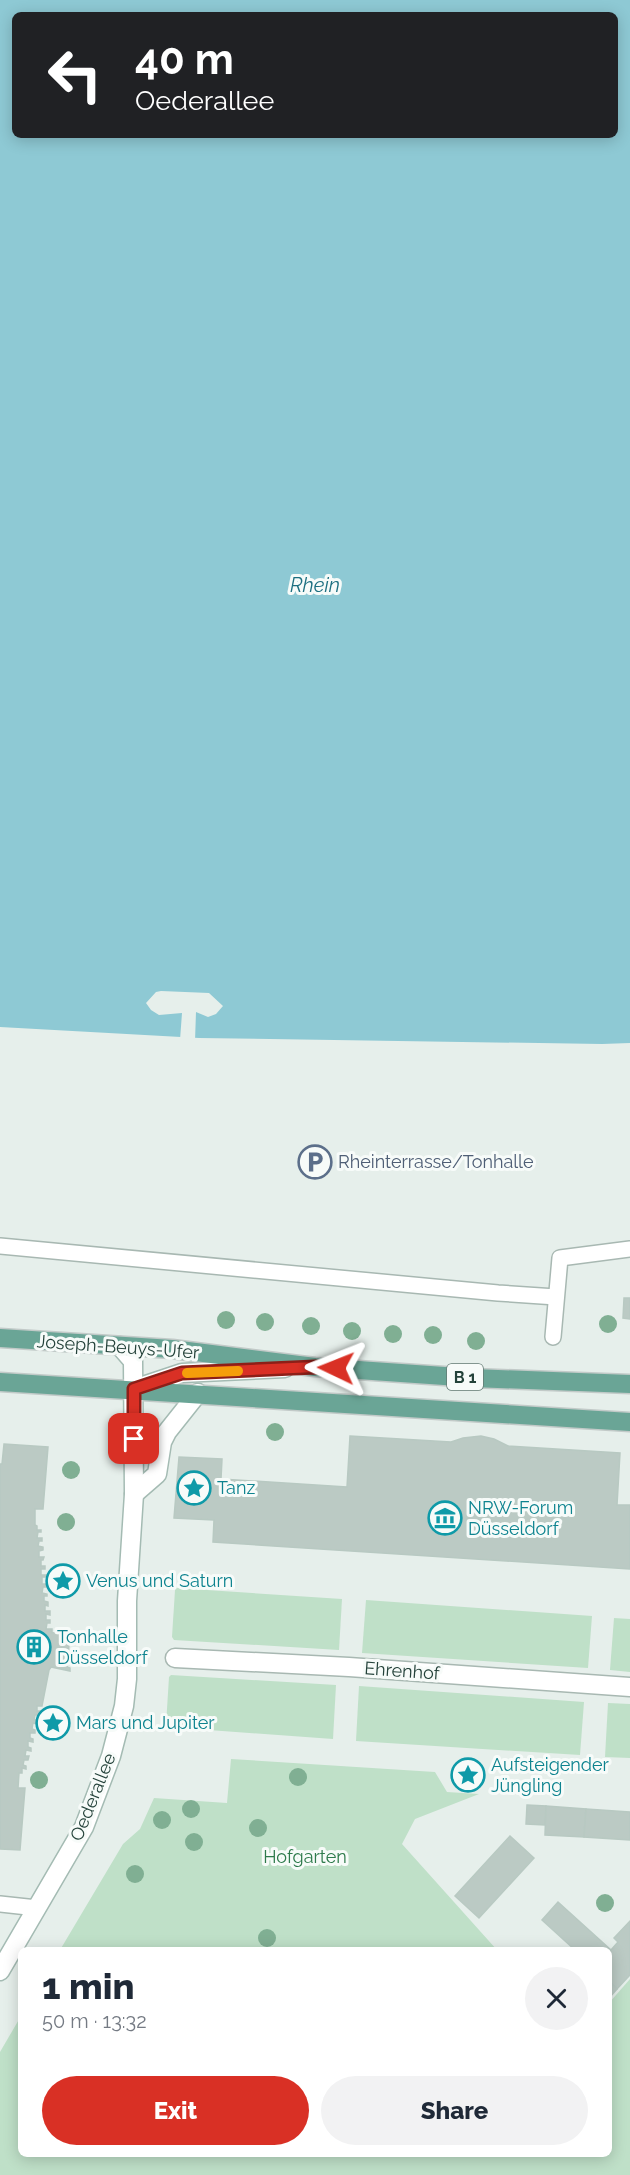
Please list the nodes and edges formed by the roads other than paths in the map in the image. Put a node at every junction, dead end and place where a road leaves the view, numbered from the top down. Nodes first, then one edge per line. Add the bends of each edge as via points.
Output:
1 (0, 1246) edge
2 (630, 1249) edge
3 (556, 1297) junction
4 (553, 1337) dead end
5 (0, 1338) edge
6 (120, 1346) junction
7 (315, 1367) junction
8 (0, 1382) edge
9 (630, 1384) edge
10 (134, 1389) junction
11 (198, 1393) junction
12 (630, 1422) edge
13 (134, 1494) junction
14 (175, 1658) dead end
15 (630, 1687) edge
16 (0, 1904) edge
17 (37, 1908) junction
18 (0, 1971) edge

1 - 3 lane
2 - 3 lane via 560,1258
3 - 4 lane
5 - 6 main road, Joseph-Beuys-Ufer / B 1
6 - 7 main road, Joseph-Beuys-Ufer / B 1
6 - 10 main road, Oederallee via 133,1360
7 - 9 main road, Joseph-Beuys-Ufer / B 1
7 - 10 main road via 182,1373
8 - 10 main road, B 1
10 - 11 main road, B 1
10 - 13 main road, Oederallee
11 - 12 main road, B 1
11 - 13 main road via 167,1432 157,1474
13 - 17 main road, Oederallee via 124,1706 111,1756 84,1827
14 - 15 main road, Ehrenhof
16 - 17 lane
17 - 18 main road, Oederallee

